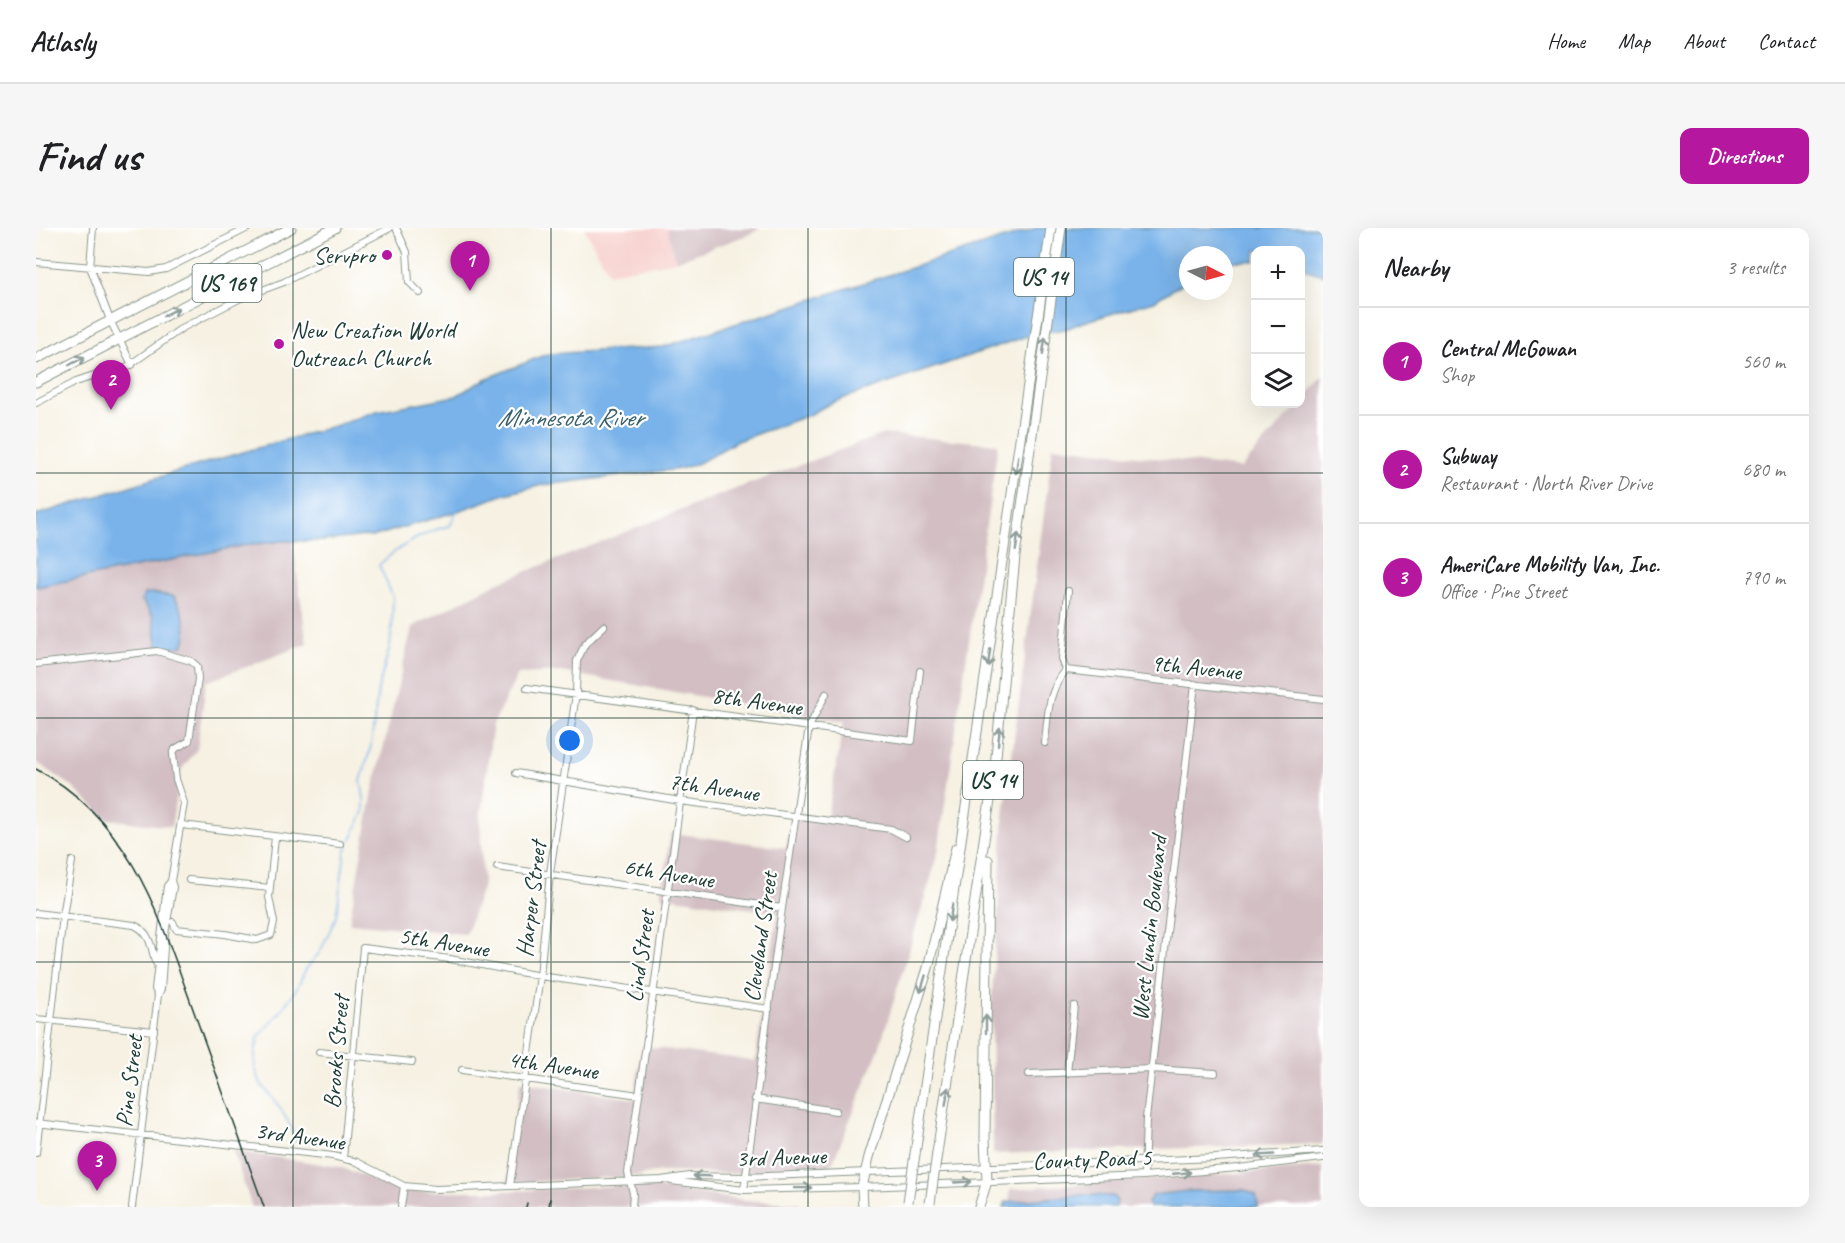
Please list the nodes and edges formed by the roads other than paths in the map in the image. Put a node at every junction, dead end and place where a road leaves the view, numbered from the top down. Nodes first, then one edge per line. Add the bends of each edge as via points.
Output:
1 (93, 228) edge
2 (248, 228) edge
3 (291, 228) edge
4 (335, 228) edge
5 (390, 228) edge
6 (396, 228) edge
7 (1051, 228) edge
8 (1061, 228) edge
9 (36, 262) edge
10 (90, 267) junction
11 (420, 292) dead end
12 (110, 320) junction
13 (119, 339) junction
14 (36, 359) edge
15 (132, 365) junction
16 (36, 382) edge
17 (36, 403) edge
18 (1068, 591) dead end
19 (604, 626) dead end
20 (36, 664) edge
21 (1066, 670) junction
22 (920, 671) dead end
23 (1195, 684) junction
24 (527, 688) dead end
25 (576, 694) junction
26 (826, 694) dead end
27 (1323, 699) edge
28 (693, 710) junction
29 (809, 726) junction
30 (1045, 743) dead end
31 (995, 767) junction
32 (516, 773) dead end
33 (565, 782) junction
34 (680, 801) junction
35 (968, 805) junction
36 (796, 816) junction
37 (182, 825) junction
38 (275, 837) junction
39 (906, 837) dead end
40 (340, 844) dead end
41 (72, 861) dead end
42 (497, 867) dead end
43 (550, 873) junction
44 (189, 880) dead end
45 (171, 881) junction
46 (270, 888) junction
47 (667, 891) junction
48 (782, 908) junction
49 (36, 913) edge
50 (63, 916) junction
51 (173, 922) dead end
52 (363, 948) joint
53 (158, 964) junction
54 (540, 976) junction
55 (653, 992) junction
56 (158, 995) junction
57 (1074, 1006) dead end
58 (769, 1009) junction
59 (36, 1019) edge
60 (51, 1021) junction
61 (154, 1031) junction
62 (319, 1052) dead end
63 (354, 1055) junction
64 (412, 1062) dead end
65 (1152, 1069) junction
66 (462, 1070) dead end
67 (1067, 1072) junction
68 (1215, 1073) dead end
69 (1029, 1074) dead end
70 (525, 1078) junction
71 (639, 1095) junction
72 (755, 1099) junction
73 (836, 1111) dead end
74 (38, 1123) edge
75 (141, 1134) junction
76 (1323, 1150) edge
77 (36, 1153) edge
78 (343, 1158) junction
79 (1323, 1158) edge
80 (1144, 1161) junction
81 (986, 1167) junction
82 (866, 1172) junction
83 (1144, 1176) junction
84 (745, 1177) junction
85 (661, 1180) junction
86 (630, 1181) junction
87 (987, 1181) junction
88 (404, 1186) junction
89 (510, 1186) junction
90 (862, 1187) junction
91 (744, 1190) junction
92 (908, 1204) edge
93 (930, 1205) edge
94 (132, 1207) edge
95 (401, 1207) edge
96 (632, 1207) edge
97 (863, 1207) edge
98 (979, 1207) edge

1 - 10 street
2 - 10 street via 166,269 149,272
3 - 12 highway, US 169
13 -> 4 highway, US 169
5 - 15 street via 182,328
6 - 11 street via 407,252 409,282
7 -> 35 highway, US 14
31 -> 8 highway, US 14 via 1015,556
9 - 10 street
10 - 12 street
12 - 13 street
12 - 14 highway, US 169
13 - 15 street
16 -> 13 highway, US 169
15 - 17 street via 76,382
18 - 21 street via 1062,659
19 - 25 street, Harper Street via 585,644 577,661
20 - 37 street, Pine Street via 157,651 197,666 189,741 173,754 184,804
21 - 23 street, 9th Avenue
21 - 30 street via 1050,698
22 - 29 street, 8th Avenue via 912,741
23 - 27 street, 9th Avenue
23 - 65 street, West Lundin Boulevard
24 - 25 street, 8th Avenue
25 - 28 street, 8th Avenue
25 - 33 street, Harper Street
26 - 29 street, Cleveland Street
28 - 29 street, 8th Avenue
28 - 34 street, Lind Street
29 - 36 street, Cleveland Street
81 -> 31 highway via 986,877
93 -> 31 highway, US 14, bridge
32 - 33 street, 7th Avenue
33 - 34 street, 7th Avenue
33 - 43 street, Harper Street
34 - 36 street, 7th Avenue
34 - 47 street, Lind Street
35 -> 82 highway via 928,968
35 -> 92 highway, US 14, bridge
36 - 39 street, 7th Avenue via 891,829
36 - 48 street, Cleveland Street
37 - 38 street
37 - 45 street, Pine Street
38 - 40 street
38 - 46 street
41 - 50 street
42 - 43 street, 6th Avenue
43 - 47 street, 6th Avenue
43 - 54 street, Harper Street
44 - 46 street
45 - 53 street, Pine Street via 167,886
45 - 56 street, Pine Street
46 - 51 street via 274,929 265,938 176,929
47 - 48 street, 6th Avenue
47 - 55 street, Lind Street
48 - 58 street, Cleveland Street
49 - 50 street
50 - 53 street via 142,928
50 - 60 street
52 - 54 street, 5th Avenue
52 - 63 street, Brooks Street
53 - 56 street, Pine Street
54 - 55 street, 5th Avenue
54 - 70 street, Harper Street
55 - 58 street, 5th Avenue
55 - 71 street, Lind Street
56 - 61 street, Pine Street
57 - 67 street
58 - 72 street, Cleveland Street
59 - 60 street
60 - 61 street
60 - 74 street
61 - 75 street, Pine Street
62 - 63 street
63 - 64 street
63 - 78 street, Brooks Street
65 - 67 street
65 - 68 street
65 - 80 street, West Lundin Boulevard
66 - 70 street, 4th Avenue
67 - 69 street
70 - 71 street, 4th Avenue
70 - 89 street, Harper Street
71 - 86 street, Lind Street
72 - 73 street
72 - 84 street, Cleveland Street
74 - 75 street, 3rd Avenue
74 - 77 street
75 - 78 street, 3rd Avenue
75 - 94 street, Pine Street
76 -> 80 street, County Road 5
78 - 88 street, 3rd Avenue
83 -> 79 street, County Road 5
80 - 81 street, County Road 5
80 - 83 street, West Lundin Boulevard
81 - 82 street, County Road 5
81 - 87 highway
82 - 84 street, 3rd Avenue
82 - 90 highway
83 - 87 street, County Road 5
84 -> 85 street, 3rd Avenue
84 - 91 street, Cleveland Street
85 - 86 street, 3rd Avenue
85 - 91 street, 3rd Avenue
86 - 89 street, 3rd Avenue
86 - 96 street, Lind Street
90 -> 87 street, County Road 5
87 - 98 highway
88 - 89 street, 3rd Avenue
88 - 95 street
91 -> 90 street, 3rd Avenue
90 - 97 highway

